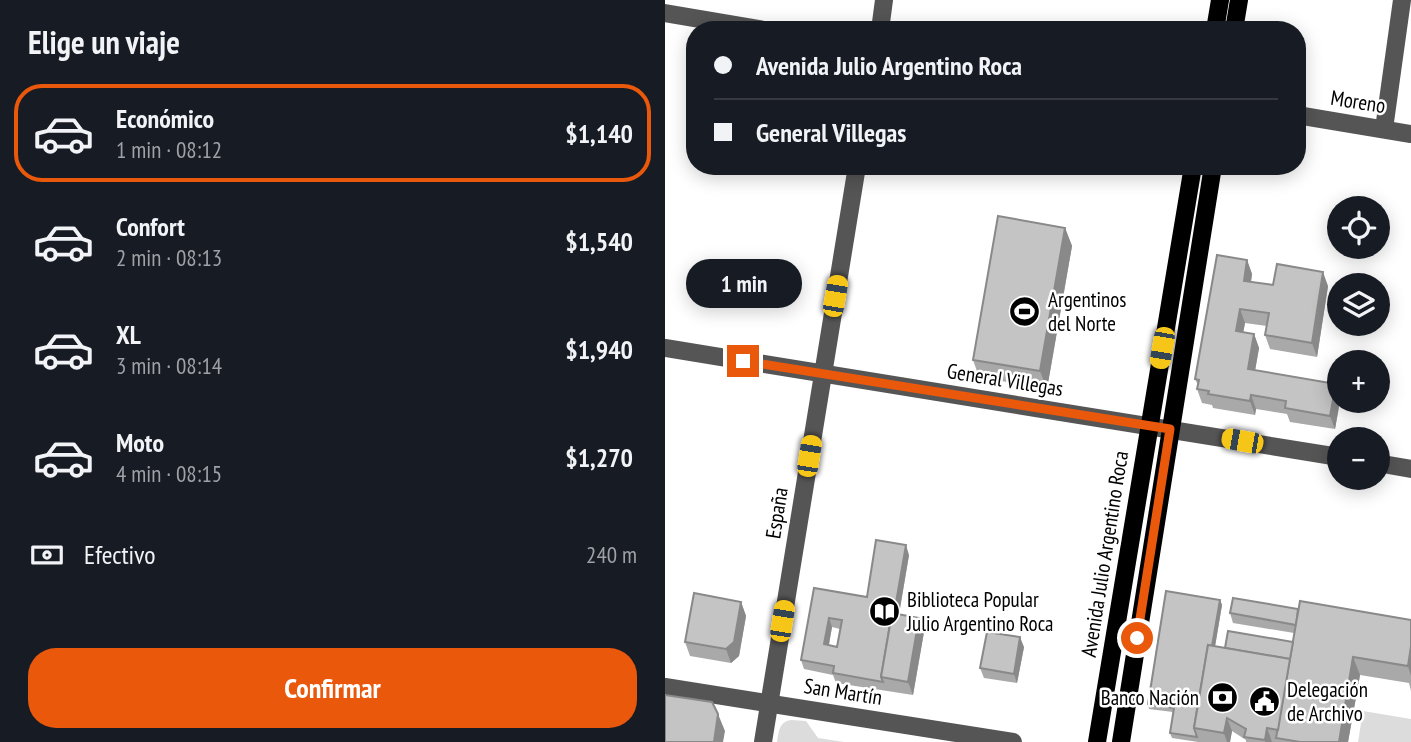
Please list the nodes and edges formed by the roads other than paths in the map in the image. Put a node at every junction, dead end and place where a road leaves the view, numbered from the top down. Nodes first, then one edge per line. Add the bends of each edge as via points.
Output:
1 (884, 0) edge
2 (1220, 0) edge
3 (1239, 0) edge
4 (1402, 0) edge
5 (665, 13) edge
6 (712, 21) edge
7 (881, 21) edge
8 (1216, 21) edge
9 (1236, 21) edge
10 (1306, 116) edge
11 (1384, 129) junction
12 (1411, 134) edge
13 (855, 175) edge
14 (1191, 175) edge
15 (1212, 175) edge
16 (665, 348) edge
17 (822, 374) junction
18 (1149, 426) junction
19 (1170, 429) junction
20 (1327, 455) edge
21 (1390, 465) edge
22 (1411, 469) edge
23 (665, 687) edge
24 (769, 703) junction
25 (763, 742) edge
26 (1013, 742) edge
27 (1097, 742) edge
28 (1121, 742) edge

1 - 7 street
2 - 8 main road
3 - 9 main road
4 - 11 street
5 - 6 street
10 - 11 street, Moreno
11 - 12 street, Moreno
13 - 17 street, España
14 - 18 main road, Avenida Julio Argentino Roca
15 - 19 main road
16 - 17 street, General Villegas
17 - 18 street, General Villegas
17 - 24 street, España
18 - 19 street, General Villegas
18 - 27 main road, Avenida Julio Argentino Roca
19 - 20 street, General Villegas
19 - 28 main road
21 - 22 street
23 - 24 street, San Martín
24 - 25 street, España
24 - 26 street, San Martín

